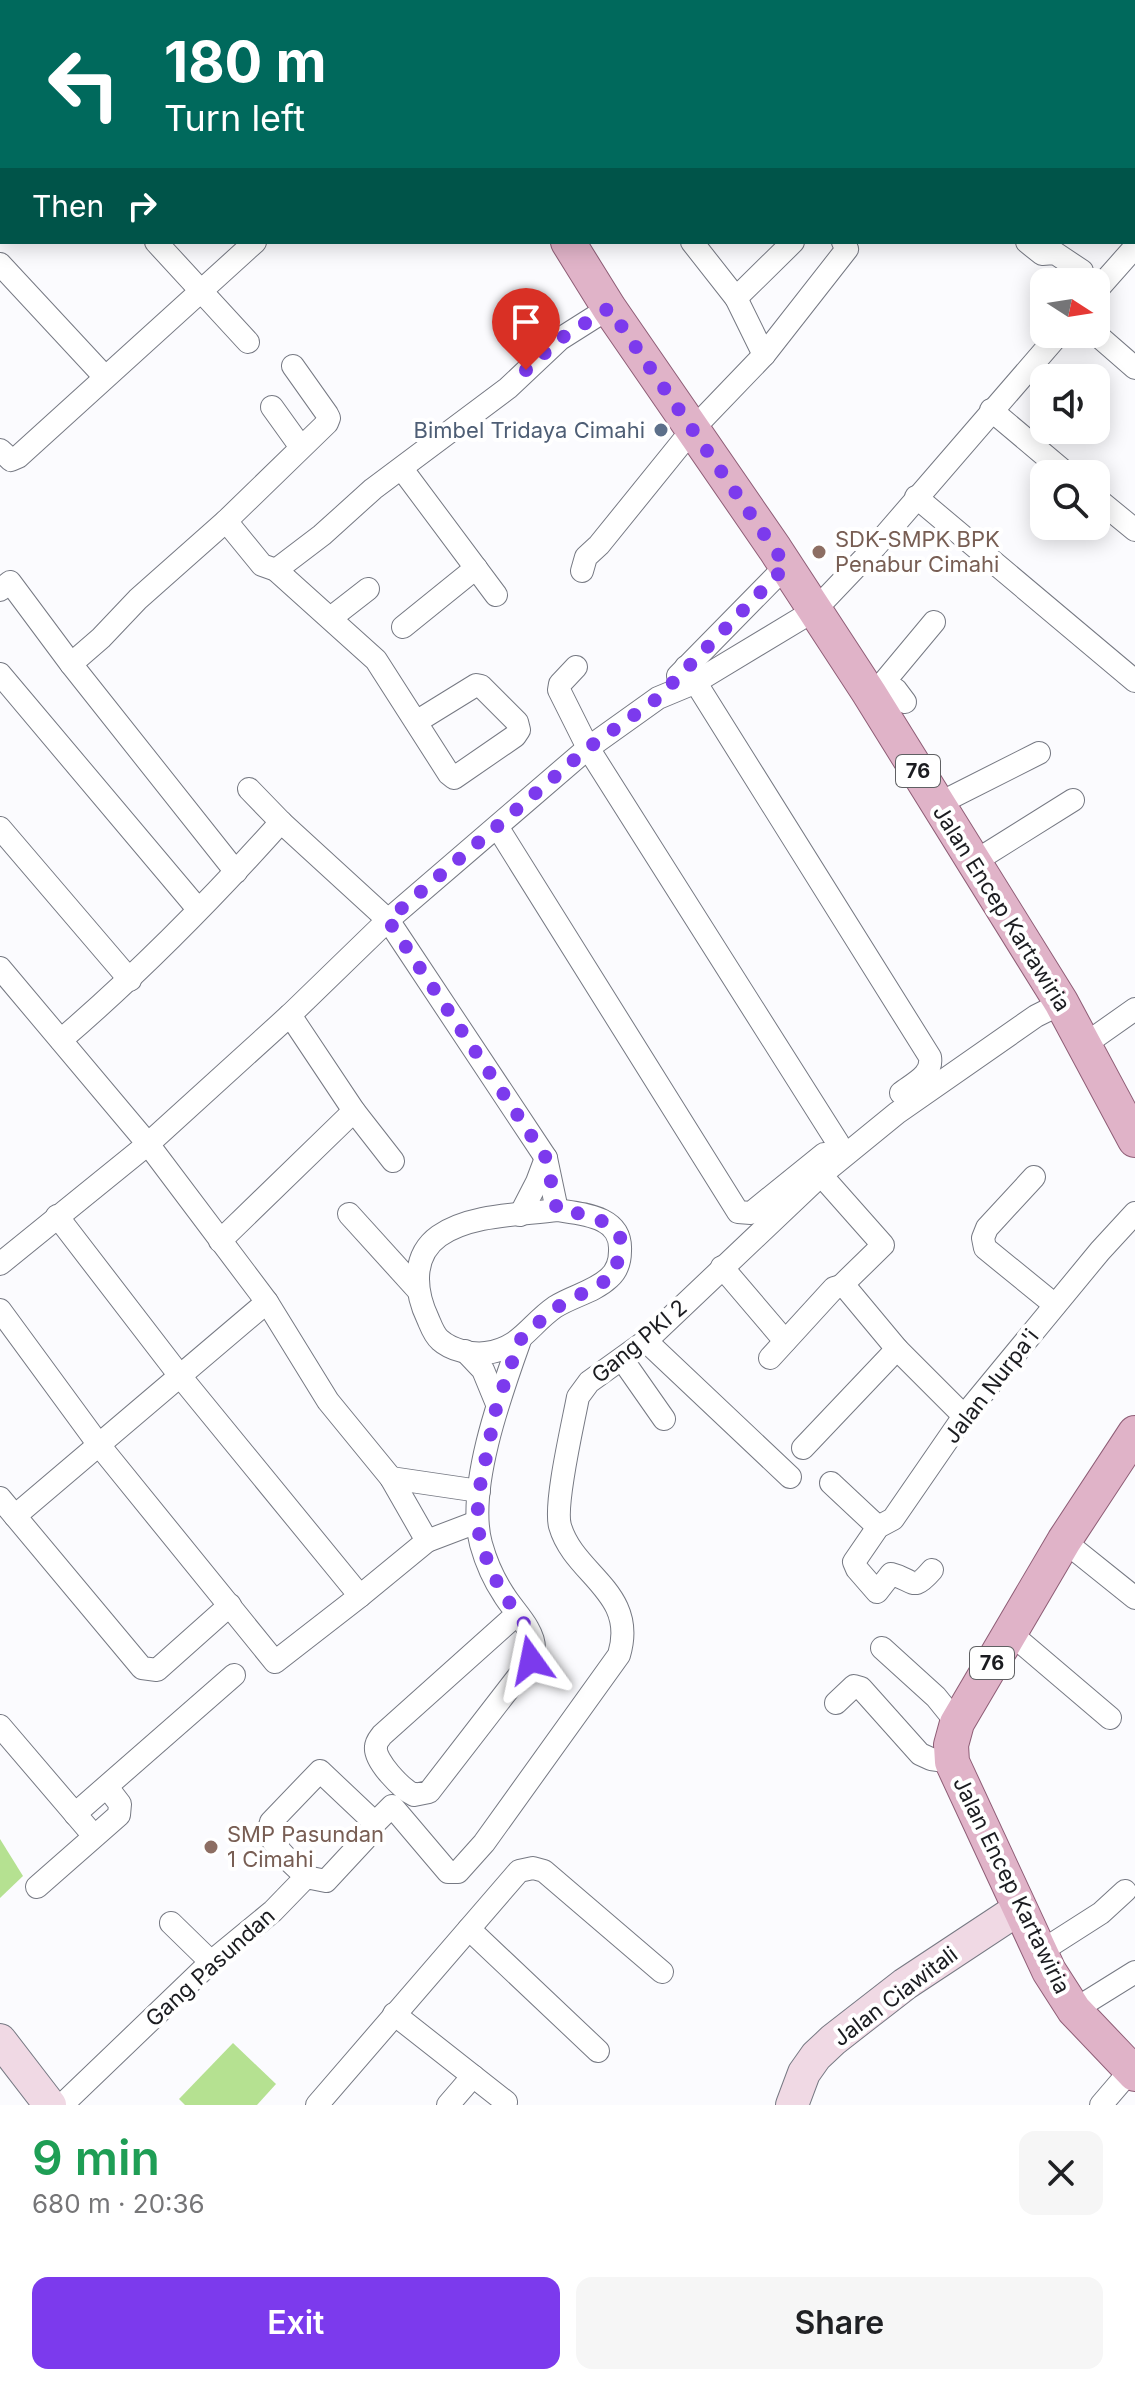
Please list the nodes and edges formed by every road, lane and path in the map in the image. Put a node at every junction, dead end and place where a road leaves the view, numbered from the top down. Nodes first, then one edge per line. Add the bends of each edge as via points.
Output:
1 (158, 244) edge
2 (253, 244) edge
3 (569, 244) edge
4 (694, 244) edge
5 (791, 244) edge
6 (844, 244) edge
7 (1030, 244) edge
8 (1135, 247) edge
9 (0, 264) edge
10 (1078, 268) edge
11 (1110, 275) edge
12 (202, 292) junction
13 (736, 298) junction
14 (609, 308) junction
15 (248, 342) dead end
16 (1110, 346) edge
17 (1046, 348) edge
18 (764, 355) junction
19 (293, 366) dead end
20 (1135, 368) edge
21 (104, 376) junction
22 (272, 407) dead end
23 (991, 410) junction
24 (692, 430) junction
25 (300, 446) junction
26 (0, 450) edge
27 (1050, 460) edge
28 (402, 469) junction
29 (916, 497) junction
30 (1110, 509) edge
31 (226, 521) junction
32 (1135, 530) edge
33 (786, 566) junction
34 (476, 568) junction
35 (276, 570) junction
36 (582, 571) dead end
37 (5, 586) edge
38 (368, 589) dead end
39 (496, 595) dead end
40 (815, 610) junction
41 (332, 617) junction
42 (934, 622) dead end
43 (403, 627) dead end
44 (71, 664) junction
45 (576, 667) dead end
46 (0, 674) edge
47 (690, 675) junction
48 (1135, 681) edge
49 (884, 701) junction
50 (416, 722) junction
51 (588, 748) junction
52 (1039, 753) dead end
53 (249, 789) dead end
54 (1073, 800) dead end
55 (938, 804) junction
56 (281, 822) junction
57 (0, 828) edge
58 (498, 828) junction
59 (974, 862) junction
60 (236, 872) junction
61 (198, 909) junction
62 (388, 920) junction
63 (0, 968) edge
64 (130, 980) junction
65 (1060, 1000) junction
66 (1135, 1009) edge
67 (290, 1015) junction
68 (61, 1040) junction
69 (1084, 1045) junction
70 (354, 1111) junction
71 (1135, 1140) edge
72 (838, 1143) junction
73 (148, 1144) junction
74 (546, 1158) junction
75 (393, 1161) dead end
76 (821, 1175) junction
77 (1034, 1177) dead end
78 (557, 1210) junction
79 (1135, 1213) edge
80 (349, 1214) dead end
81 (520, 1215) junction
82 (57, 1216) junction
83 (220, 1241) junction
84 (0, 1264) edge
85 (722, 1267) junction
86 (841, 1286) junction
87 (417, 1289) junction
88 (267, 1302) junction
89 (1055, 1305) junction
90 (0, 1310) edge
91 (520, 1340) junction
92 (646, 1341) junction
93 (897, 1349) junction
94 (465, 1351) junction
95 (622, 1359) junction
96 (180, 1376) junction
97 (497, 1404) junction
98 (964, 1416) junction
99 (664, 1419) dead end
100 (1135, 1433) edge
101 (99, 1445) junction
102 (803, 1448) dead end
103 (790, 1477) dead end
104 (391, 1478) junction
105 (831, 1483) dead end
106 (479, 1491) junction
107 (0, 1498) edge
108 (15, 1516) junction
109 (477, 1522) junction
110 (878, 1527) junction
111 (427, 1541) junction
112 (1064, 1541) junction
113 (932, 1570) dead end
114 (360, 1596) junction
115 (1135, 1598) edge
116 (230, 1605) junction
117 (516, 1615) junction
118 (1010, 1633) junction
119 (882, 1648) dead end
120 (234, 1675) dead end
121 (836, 1703) dead end
122 (1110, 1718) dead end
123 (957, 1723) junction
124 (0, 1726) edge
125 (952, 1762) junction
126 (107, 1787) junction
127 (75, 1814) junction
128 (384, 1814) junction
129 (94, 1836) junction
130 (306, 1877) junction
131 (37, 1887) dead end
132 (1125, 1891) dead end
133 (1020, 1908) junction
134 (171, 1923) dead end
135 (469, 1929) junction
136 (1040, 1952) junction
137 (211, 1962) junction
138 (662, 1972) dead end
139 (1135, 1972) edge
140 (1074, 2010) junction
141 (394, 2014) junction
142 (0, 2040) edge
143 (598, 2051) dead end
144 (1133, 2072) edge
145 (473, 2076) junction
146 (506, 2102) dead end
147 (50, 2105) edge
148 (62, 2105) edge
149 (317, 2105) edge
150 (448, 2105) edge
151 (792, 2105) edge
152 (1101, 2105) edge

1 - 12 street
2 - 12 street
3 - 14 main road, Jalan Encep Kartawiria / 76
4 - 13 street
5 - 13 street
6 - 18 street via 847,249
7 - 10 street
8 - 11 street
9 - 21 street
12 - 15 street
12 - 21 street
13 - 18 street
14 - 24 main road, Jalan Encep Kartawiria / 76
14 - 28 street via 560,339 508,388
16 - 20 street
17 - 23 street
18 - 24 street
19 - 25 street via 329,418
21 - 26 street via 18,457 11,460
22 - 25 street
23 - 27 street
23 - 29 street
24 - 33 main road, Jalan Encep Kartawiria / 76
24 - 36 street via 589,552
25 - 31 street
28 - 34 street
28 - 35 street
29 - 40 street
29 - 48 street
30 - 32 street
31 - 35 street via 262,565
31 - 44 street
33 - 40 main road, Jalan Encep Kartawiria / 76
33 - 47 street
34 - 39 street
34 - 43 street
35 - 41 street
37 - 44 street
38 - 41 street
40 - 47 street
40 - 49 main road, Jalan Encep Kartawiria / 76
41 - 50 street via 376,660
42 - 49 street via 884,682
44 - 60 street
45 - 51 street via 559,690
46 - 61 street
47 - 51 street
47 - 72 street via 930,1057 928,1072
49 - 55 main road, Jalan Encep Kartawiria / 76
50 - 50 street via 454,778 519,730 517,722 476,685
51 - 58 street
51 - 72 street
52 - 55 street
53 - 56 street
54 - 59 street
55 - 59 main road, Jalan Encep Kartawiria / 76
56 - 60 street
56 - 62 street
57 - 64 street
58 - 62 street
58 - 72 street via 738,1212 751,1213
59 - 65 main road, Jalan Encep Kartawiria / 76
60 - 61 street
61 - 64 street
62 - 67 street
62 - 74 street
63 - 68 street
64 - 68 street
65 - 69 main road, Jalan Encep Kartawiria / 76
65 - 76 street, Gang PKI 2 via 897,1113
66 - 69 street
67 - 70 street
67 - 73 street
68 - 73 street
69 - 71 main road, Jalan Encep Kartawiria / 76
70 - 75 street
70 - 83 street
73 - 82 street
73 - 83 street
74 - 78 street
74 - 81 street
76 - 85 street, Gang PKI 2
76 - 86 street via 883,1245
77 - 89 street via 983,1238 985,1248
78 - 81 street
78 - 91 street via 613,1226 621,1239 620,1257 607,1280 552,1310
79 - 89 street, Jalan Nurpa'i
80 - 87 street
81 - 87 street via 467,1223 438,1237 425,1252
82 - 84 street
82 - 96 street
83 - 88 street
85 - 86 street via 777,1349
85 - 92 street, Gang PKI 2
86 - 93 street
87 - 94 street via 439,1339
88 - 96 street
88 - 104 street via 328,1401
89 - 98 street, Jalan Nurpa'i
90 - 101 street
91 - 94 street via 499,1351
91 - 97 street
92 - 95 street, Gang PKI 2
92 - 103 street
93 - 98 street
93 - 102 street
94 - 97 street via 483,1370
95 - 99 street
95 - 128 street, Gang PKI 2 via 589,1382 578,1397 558,1513 565,1539 619,1609 619,1655 458,1872 448,1872
96 - 101 street
96 - 114 street
97 - 106 street
98 - 110 street, Jalan Nurpa'i via 893,1519
100 - 112 main road, Jalan Encep Kartawiria / 76
101 - 108 street
101 - 116 street
104 - 106 street
104 - 111 street
105 - 110 street
106 - 109 street
107 - 108 street
108 - 116 street via 142,1668 157,1670
109 - 111 street
109 - 117 street via 491,1570
110 - 113 street, Jalan Nurpa'i via 854,1562 877,1592 891,1574 914,1585
111 - 114 street
112 - 115 street
112 - 118 main road, Jalan Encep Kartawiria / 76
114 - 116 street via 275,1662
117 - 117 street via 534,1648 531,1660 429,1792 414,1795 405,1790 377,1757 375,1744
118 - 122 street
118 - 123 main road, Jalan Encep Kartawiria / 76
119 - 123 street
120 - 126 street
121 - 125 street via 854,1686 861,1688 920,1754
123 - 125 main road, Jalan Encep Kartawiria / 76
124 - 127 street
125 - 133 main road, Jalan Encep Kartawiria
126 - 127 street
126 - 129 street via 121,1809
127 - 129 street
128 - 130 street via 326,1881
128 - 130 street via 320,1771 268,1829 270,1838
129 - 131 street
130 - 137 street, Gang Pasundan
132 - 136 street
133 - 136 main road, Jalan Encep Kartawiria
133 - 151 main road, Jalan Ciawitali via 905,1984 840,2035 804,2073
134 - 137 street
135 - 138 street via 519,1871 533,1868 544,1871
135 - 141 street
135 - 143 street
136 - 140 main road, Jalan Encep Kartawiria
137 - 148 street, Gang Pasundan
139 - 140 street
140 - 144 main road, Jalan Encep Kartawiria
141 - 145 street
141 - 149 street
142 - 147 main road
144 - 152 street
145 - 146 street
145 - 150 street

